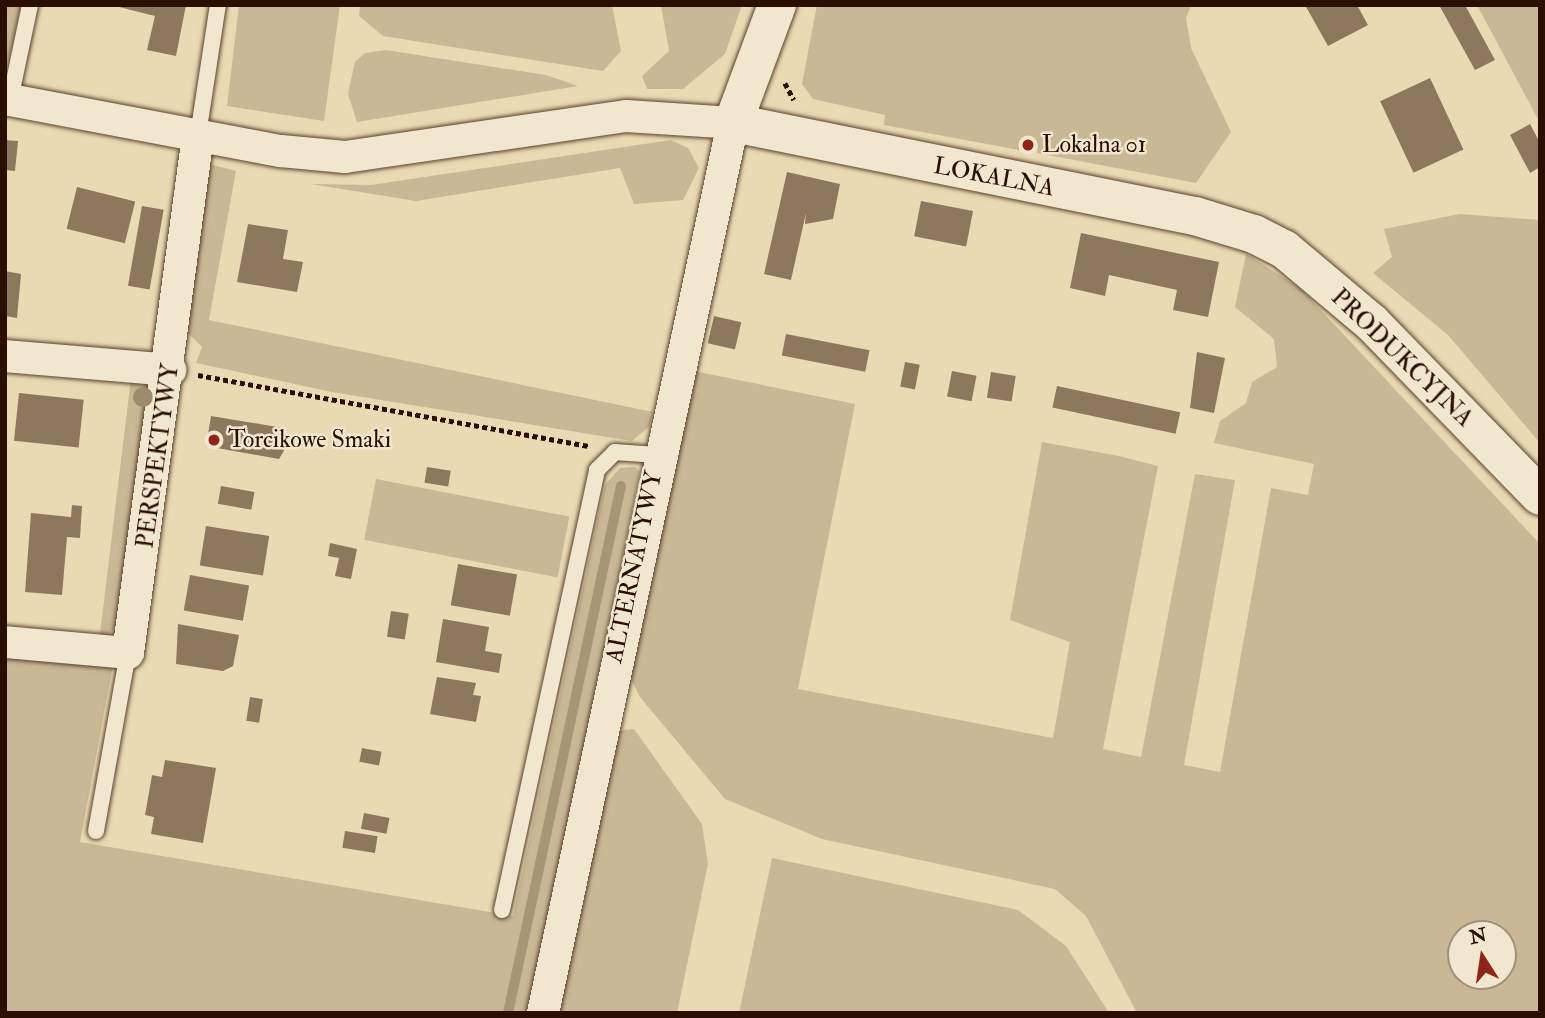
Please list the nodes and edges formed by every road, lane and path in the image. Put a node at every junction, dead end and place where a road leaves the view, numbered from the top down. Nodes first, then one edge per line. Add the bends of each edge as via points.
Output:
1 (30, 5) edge
2 (218, 5) edge
3 (777, 5) edge
4 (7, 99) edge
5 (733, 123) junction
6 (198, 135) junction
7 (1254, 234) joint
8 (5, 356) edge
9 (170, 370) junction
10 (657, 455) junction
11 (606, 459) junction
12 (1540, 496) edge
13 (5, 642) edge
14 (128, 653) junction
15 (96, 831) dead end
16 (502, 910) dead end
17 (543, 1013) edge

1 - 4 lane
2 - 6 lane
3 - 5 street
4 - 6 street
5 - 6 street via 626,116 345,157
5 - 7 street, LOKALNA via 1195,216
5 - 10 street, ALTERNATYWY
6 - 9 street, PERSPEKTYWY
7 - 12 street, PRODUKCYJNA via 1283,248 1372,323
8 - 9 street
9 - 11 path via 366,411 576,443
9 - 14 street, PERSPEKTYWY
10 - 11 lane via 624,450
10 - 17 street, ALTERNATYWY
11 - 16 lane via 597,470
13 - 14 street
14 - 15 lane

